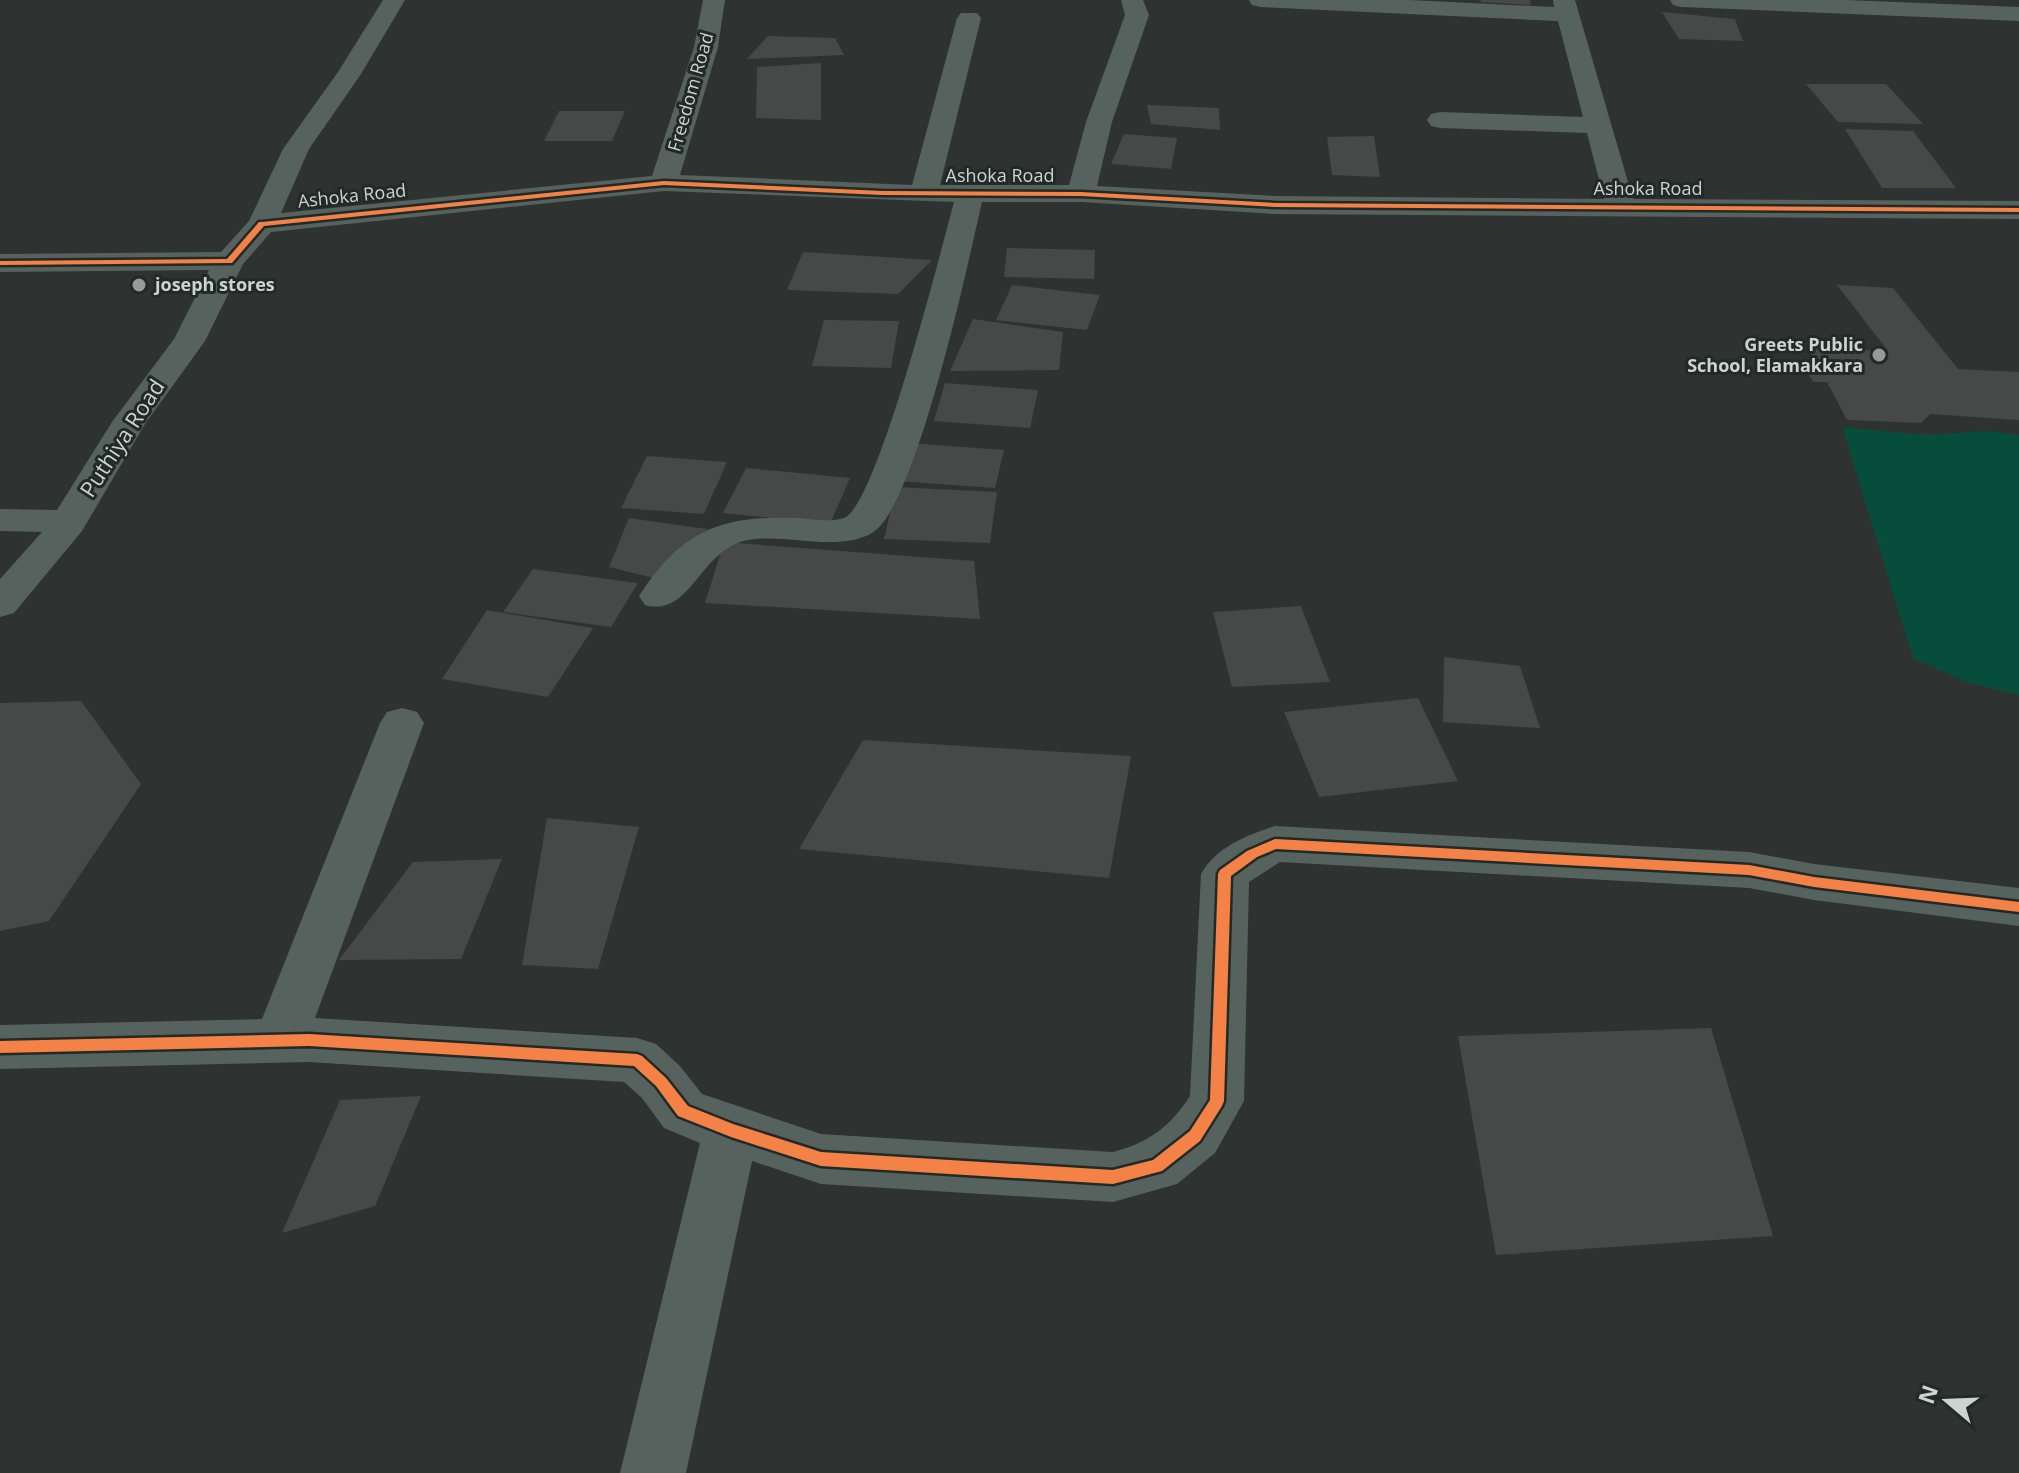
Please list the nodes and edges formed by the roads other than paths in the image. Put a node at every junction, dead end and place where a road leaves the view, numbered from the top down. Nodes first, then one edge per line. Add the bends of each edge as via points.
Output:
1 (394, 0) edge
2 (714, 0) edge
3 (1132, 0) edge
4 (1260, 0) edge
5 (1681, 0) edge
6 (1304, 1) edge
7 (1565, 7) edge
8 (2019, 14) edge
9 (969, 18) dead end
10 (1440, 120) dead end
11 (1597, 125) junction
12 (664, 183) junction
13 (924, 193) junction
14 (970, 193) junction
15 (1081, 194) junction
16 (1621, 207) junction
17 (2019, 210) edge
18 (262, 224) junction
19 (229, 261) junction
20 (0, 263) edge
21 (0, 520) edge
22 (68, 521) junction
23 (659, 596) dead end
24 (0, 604) edge
25 (402, 723) dead end
26 (2019, 907) edge
27 (280, 1041) junction
28 (0, 1047) edge
29 (731, 1130) junction
30 (653, 1473) edge

1 - 18 street via 296,149
2 - 12 street, Freedom Road via 706,47
3 - 15 street via 1137,15 1099,122
4 - 6 street
5 - 8 street
6 - 7 street
7 - 11 street
9 - 13 street
10 - 11 street
11 - 16 street
12 - 13 street, Ashoka Road
12 - 18 street, Ashoka Road
13 - 14 street, Ashoka Road
14 - 15 street, Ashoka Road
14 - 23 street via 916,397 878,507 863,524 832,532 733,531 710,542
15 - 16 street, Ashoka Road via 1275,205
16 - 17 street, Ashoka Road
18 - 19 street
19 - 20 street
19 - 22 street, Puthiya Road via 189,341 129,422
21 - 22 street
22 - 24 street, Puthiya Road
25 - 27 street
26 - 29 street via 1749,870 1275,844 1225,874 1217,1101 1195,1136 1157,1166 1113,1177 821,1159
27 - 28 street
27 - 29 street via 637,1060 683,1111
29 - 30 street

